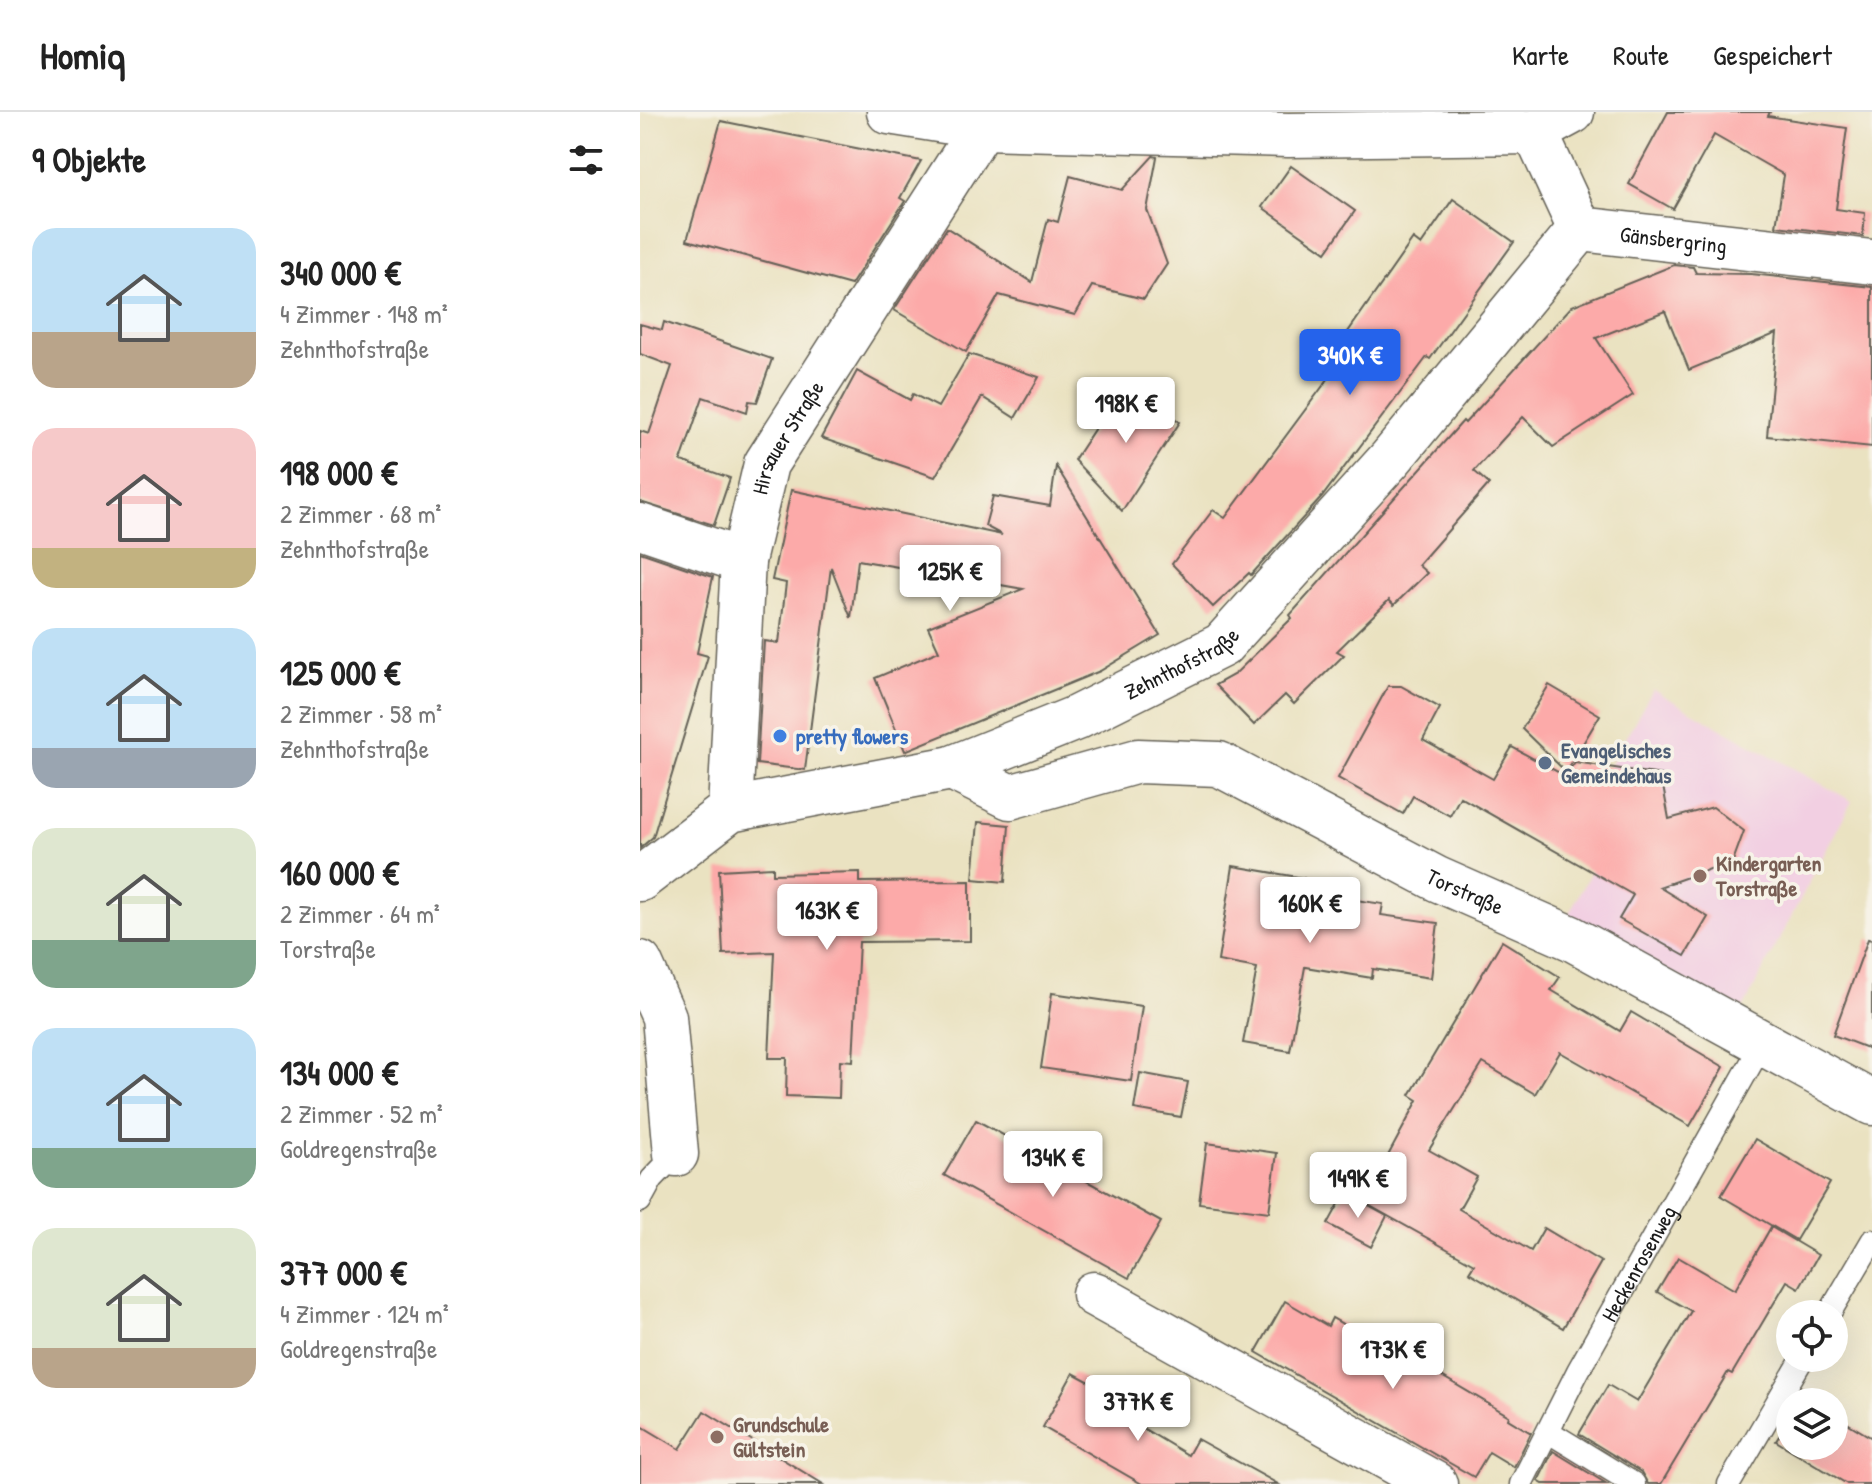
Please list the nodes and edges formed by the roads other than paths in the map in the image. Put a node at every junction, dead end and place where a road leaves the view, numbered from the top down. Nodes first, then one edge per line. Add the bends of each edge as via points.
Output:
1 (889, 112) edge
2 (984, 119) edge
3 (1553, 122) edge
4 (1580, 229) junction
5 (1872, 262) edge
6 (640, 526) edge
7 (743, 561) junction
8 (952, 768) junction
9 (730, 810) junction
10 (640, 879) edge
11 (640, 963) edge
12 (1762, 1044) junction
13 (1872, 1103) edge
14 (676, 1154) joint
15 (640, 1201) edge
16 (1872, 1241) edge
17 (1094, 1294) dead end
18 (1837, 1300) edge
19 (1795, 1372) edge
20 (1549, 1432) junction
21 (1435, 1484) edge
22 (1521, 1484) edge
23 (1634, 1484) edge
24 (1729, 1484) edge

1 - 2 street
2 - 3 street via 1288,135
2 - 7 street, Hirsauer Straße via 766,464
3 - 4 street
4 - 5 street, Gänsbergring
4 - 8 street, Zehnthofstraße via 1391,458 1222,645 1076,718
6 - 7 street
7 - 9 street, Hirsauer Straße
8 - 9 street, Zehnthofstraße
8 - 12 street, Torstraße via 1010,797 1138,761 1219,764 1437,879 1571,938
9 - 10 street, Zehnthofstraße
11 - 14 street via 664,1017
12 - 13 street, Torstraße
12 - 20 lane, Heckenrosenweg
14 - 15 lane
16 - 18 lane
17 - 21 street
19 - 24 lane
20 - 22 lane, Heckenrosenweg
20 - 23 lane

